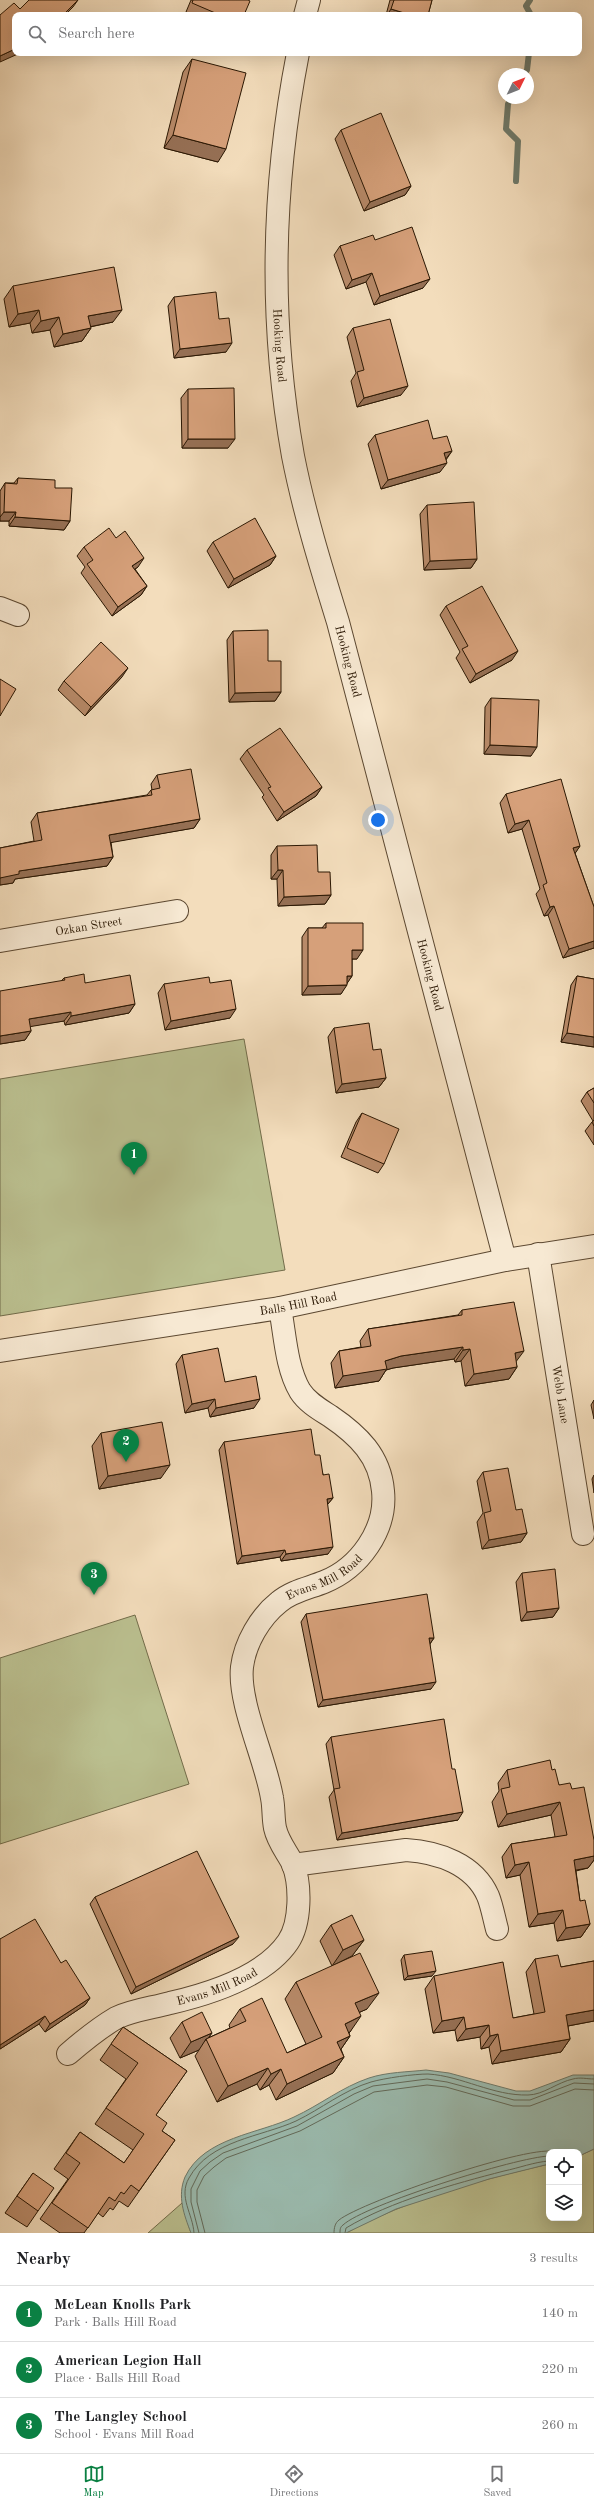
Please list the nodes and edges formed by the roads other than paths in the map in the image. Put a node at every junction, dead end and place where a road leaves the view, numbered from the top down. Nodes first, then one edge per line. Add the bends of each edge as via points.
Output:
1 (309, 0) edge
2 (307, 12) edge
3 (298, 56) edge
4 (177, 911) dead end
5 (0, 941) edge
6 (594, 1246) edge
7 (538, 1254) junction
8 (505, 1260) junction
9 (280, 1308) junction
10 (0, 1351) edge
11 (584, 1534) dead end
12 (293, 1865) junction
13 (497, 1929) dead end
14 (68, 2054) dead end

1 - 2 street
3 - 8 street, Hooking Road via 282,155 276,227 276,298 280,363 293,456 309,527 338,622
4 - 5 street, Ozkan Street
6 - 7 street, Balls Hill Road
7 - 8 street, Balls Hill Road
7 - 11 street, Webb Lane
8 - 9 street, Balls Hill Road
9 - 10 street, Balls Hill Road
9 - 12 street, Evans Mill Road via 292,1374 301,1392 312,1405 361,1439 372,1454 380,1472 384,1492 376,1532 364,1553 346,1570 326,1581 297,1591 279,1602 260,1624 248,1644 242,1666 242,1688 272,1798 275,1828 282,1847
12 - 13 street via 406,1850 443,1857 464,1868 477,1879 488,1896
12 - 14 street, Evans Mill Road via 299,1904 296,1924 289,1940 276,1956 251,1973 210,1992 117,2018 90,2035

